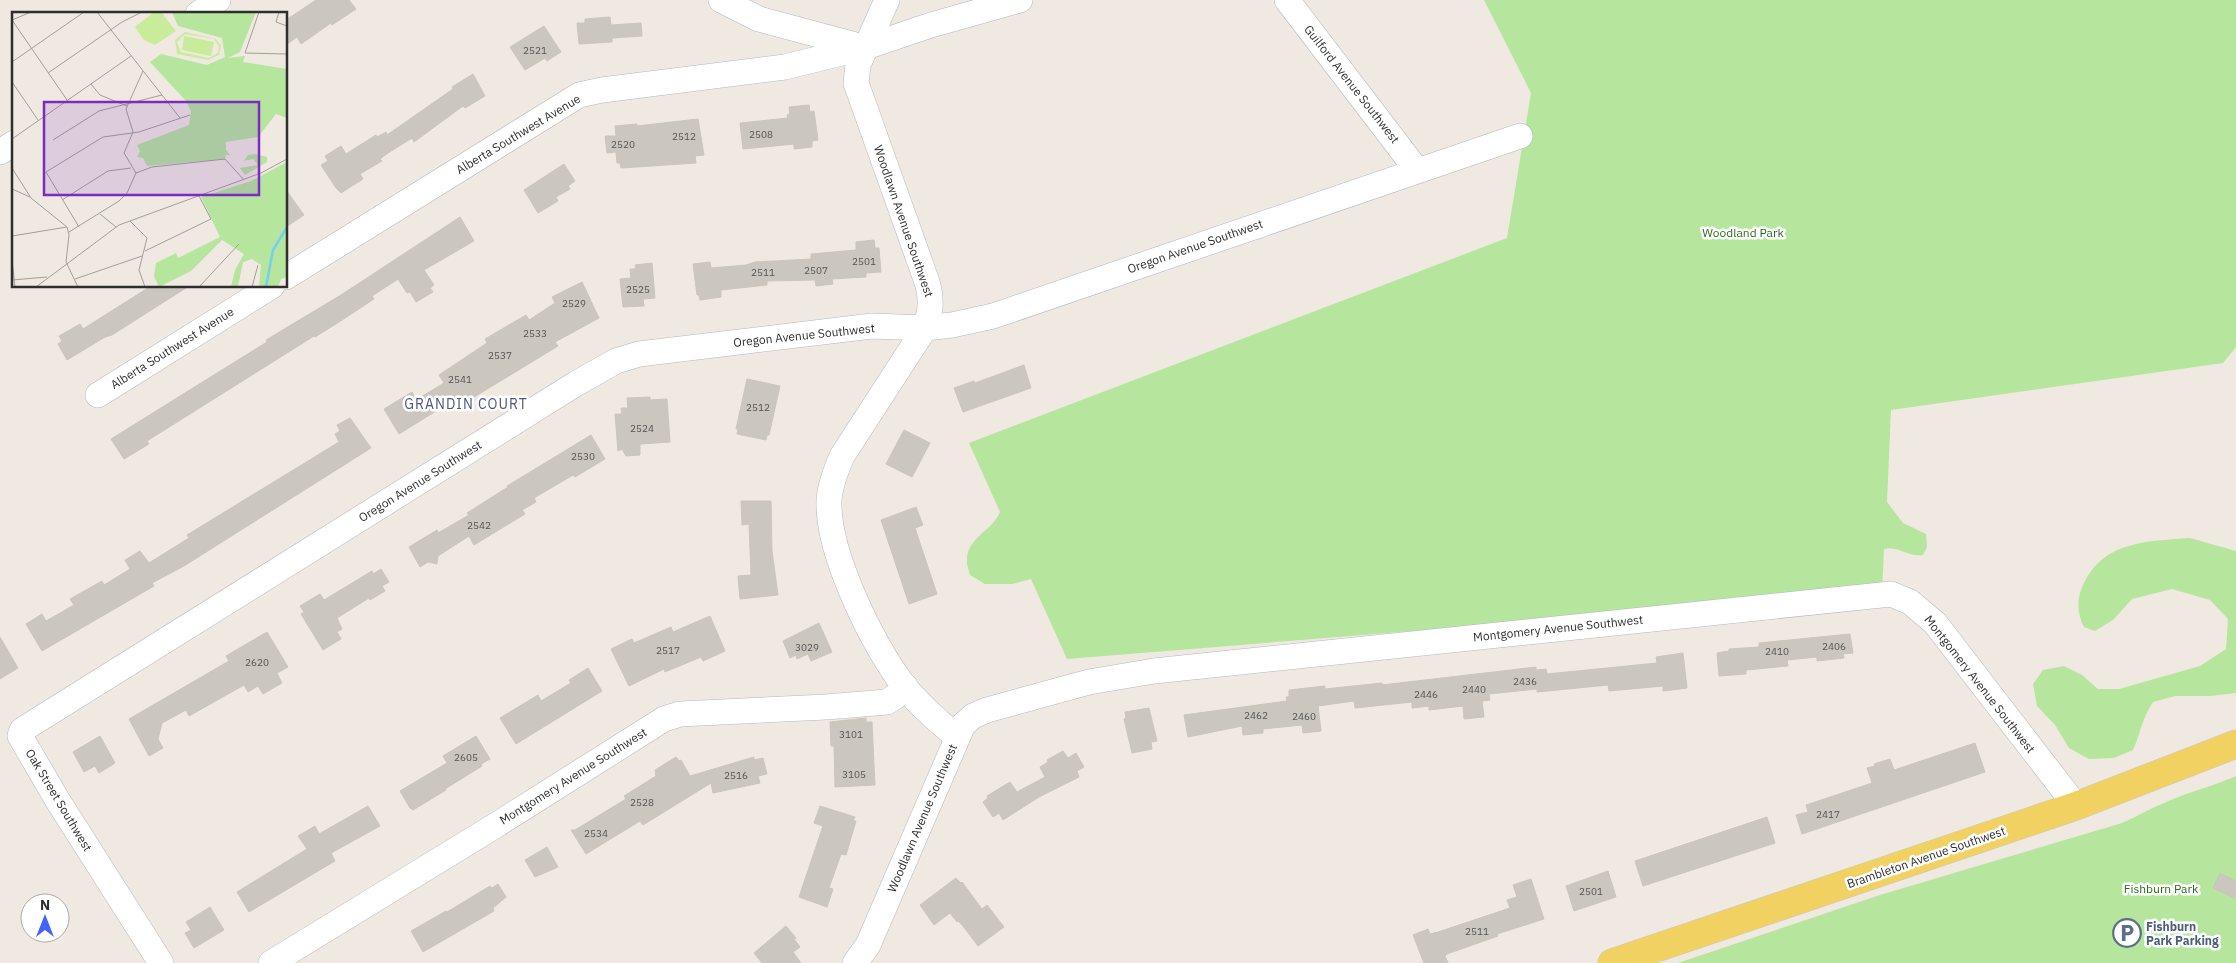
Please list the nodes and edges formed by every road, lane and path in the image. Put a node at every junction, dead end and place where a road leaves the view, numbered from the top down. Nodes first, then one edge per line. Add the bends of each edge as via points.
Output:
1 (218, 0) edge
2 (721, 0) edge
3 (887, 0) edge
4 (1020, 0) edge
5 (1287, 0) edge
6 (201, 12) edge
7 (866, 47) junction
8 (1520, 136) dead end
9 (12, 144) edge
10 (0, 152) edge
11 (1416, 169) junction
12 (288, 276) edge
13 (269, 288) edge
14 (925, 328) junction
15 (98, 395) dead end
16 (167, 639) joint
17 (905, 686) junction
18 (956, 736) junction
19 (2236, 744) edge
20 (2076, 806) junction
21 (161, 963) edge
22 (271, 963) edge
23 (854, 963) edge
24 (1612, 963) edge

1 - 6 street
2 - 7 street via 759,19
3 - 7 street, Woodlawn Avenue Southwest
4 - 7 street, Alberta Southwest Avenue
5 - 11 street, Guilford Avenue Southwest
7 - 12 street, Alberta Southwest Avenue via 785,67 579,95
7 - 14 street, Woodlawn Avenue Southwest via 856,83 931,297 931,312
8 - 11 street, Oregon Avenue Southwest
9 - 10 street
11 - 14 street, Oregon Avenue Southwest via 1020,307 952,325
13 - 15 street, Alberta Southwest Avenue
14 - 16 street, Oregon Avenue Southwest via 872,326 639,354 616,361
14 - 17 street, Woodlawn Avenue Southwest via 849,443 834,474 829,499 830,524 836,548 858,603 885,656
16 - 21 street, Oak Street Southwest via 22,730 20,736
17 - 18 street, Woodlawn Avenue Southwest
17 - 22 street, Montgomery Avenue Southwest via 887,702 680,714 664,719
18 - 20 street, Montgomery Avenue Southwest via 963,725 980,713 1123,675 1882,593 1910,602 1931,619
18 - 23 street, Woodlawn Avenue Southwest via 868,945
19 - 20 main road, Brambleton Avenue Southwest
20 - 24 main road, Brambleton Avenue Southwest

